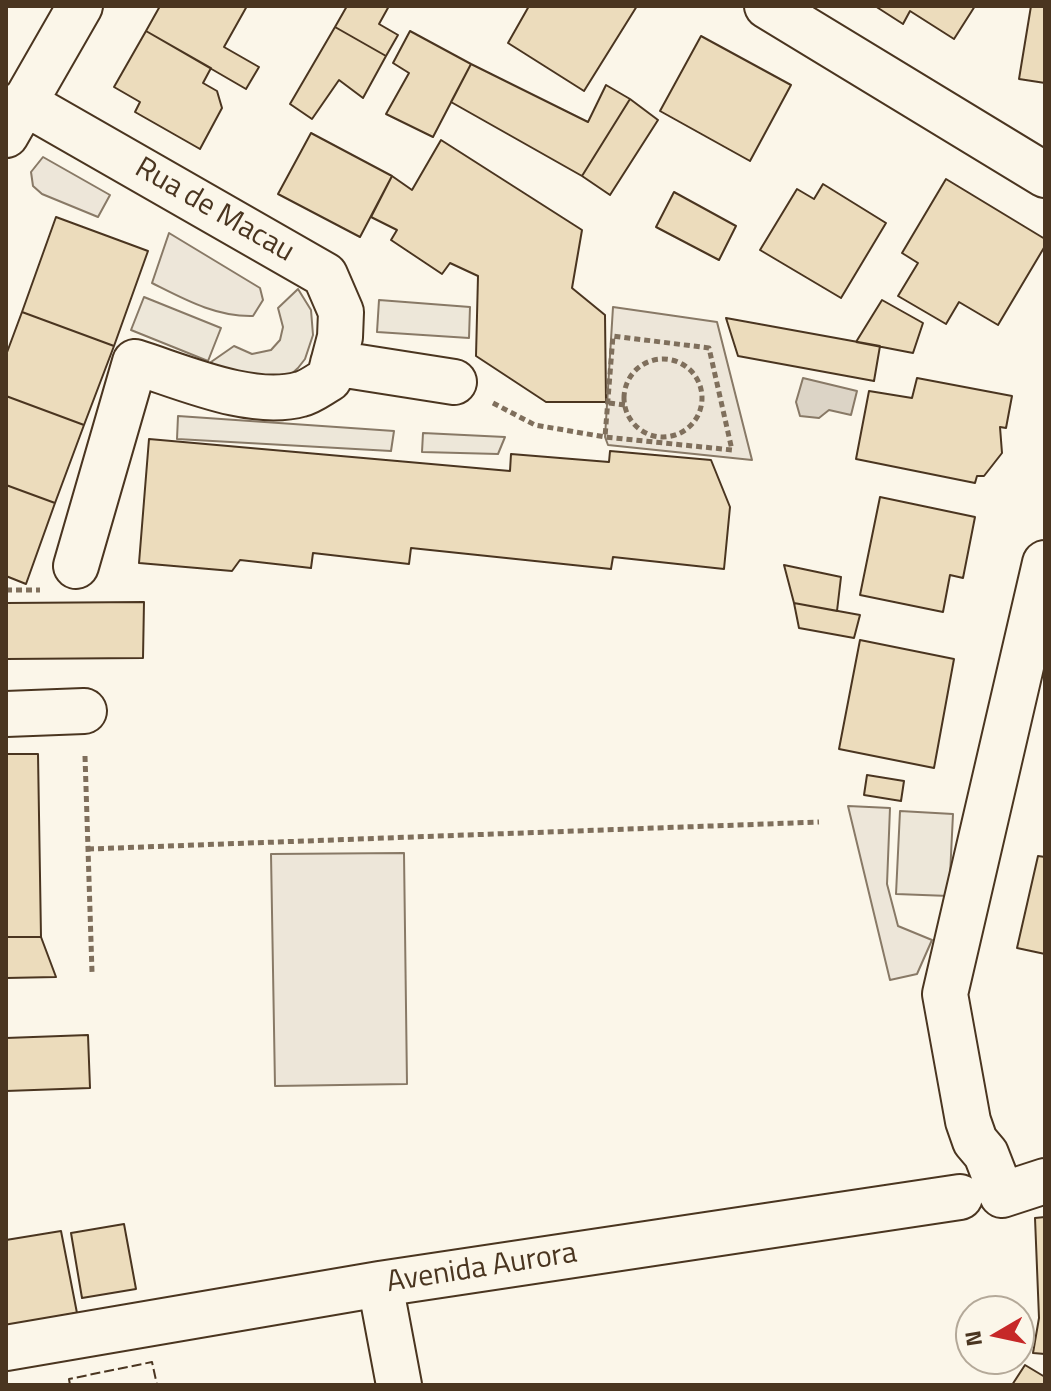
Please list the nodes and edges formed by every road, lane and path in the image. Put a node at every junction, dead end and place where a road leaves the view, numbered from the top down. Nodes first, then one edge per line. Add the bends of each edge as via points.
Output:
1 (80, 6) edge
2 (767, 6) edge
3 (14, 119) edge
4 (1045, 175) edge
5 (333, 363) junction
6 (454, 382) joint
7 (609, 403) junction
8 (625, 405) junction
9 (605, 437) junction
10 (659, 440) junction
11 (1045, 563) edge
12 (76, 566) dead end
13 (84, 711) joint
14 (6, 714) edge
15 (819, 822) dead end
16 (88, 849) junction
17 (92, 972) dead end
18 (1045, 1181) edge
19 (960, 1197) dead end
20 (380, 1284) junction
21 (6, 1348) edge
22 (399, 1385) edge

1 - 3 street
2 - 4 street
3 - 5 street, Rua de Macau via 325,275 341,312
5 - 6 street
5 - 12 street via 329,379 302,394 264,399 135,362
6 - 9 path via 535,425
7 - 8 path
7 - 9 path
7 - 10 path via 613,336 709,348 732,450
8 - 10 path via 637,427
8 - 10 path via 629,379 638,368 663,359 688,368 701,389 699,413 684,431
9 - 10 path
11 - 18 street via 945,994 968,1121 1002,1195
13 - 14 street
13 - 16 path
15 - 16 path
16 - 17 path
19 - 20 street, Avenida Aurora
20 - 21 street, Avenida Aurora
20 - 22 street

